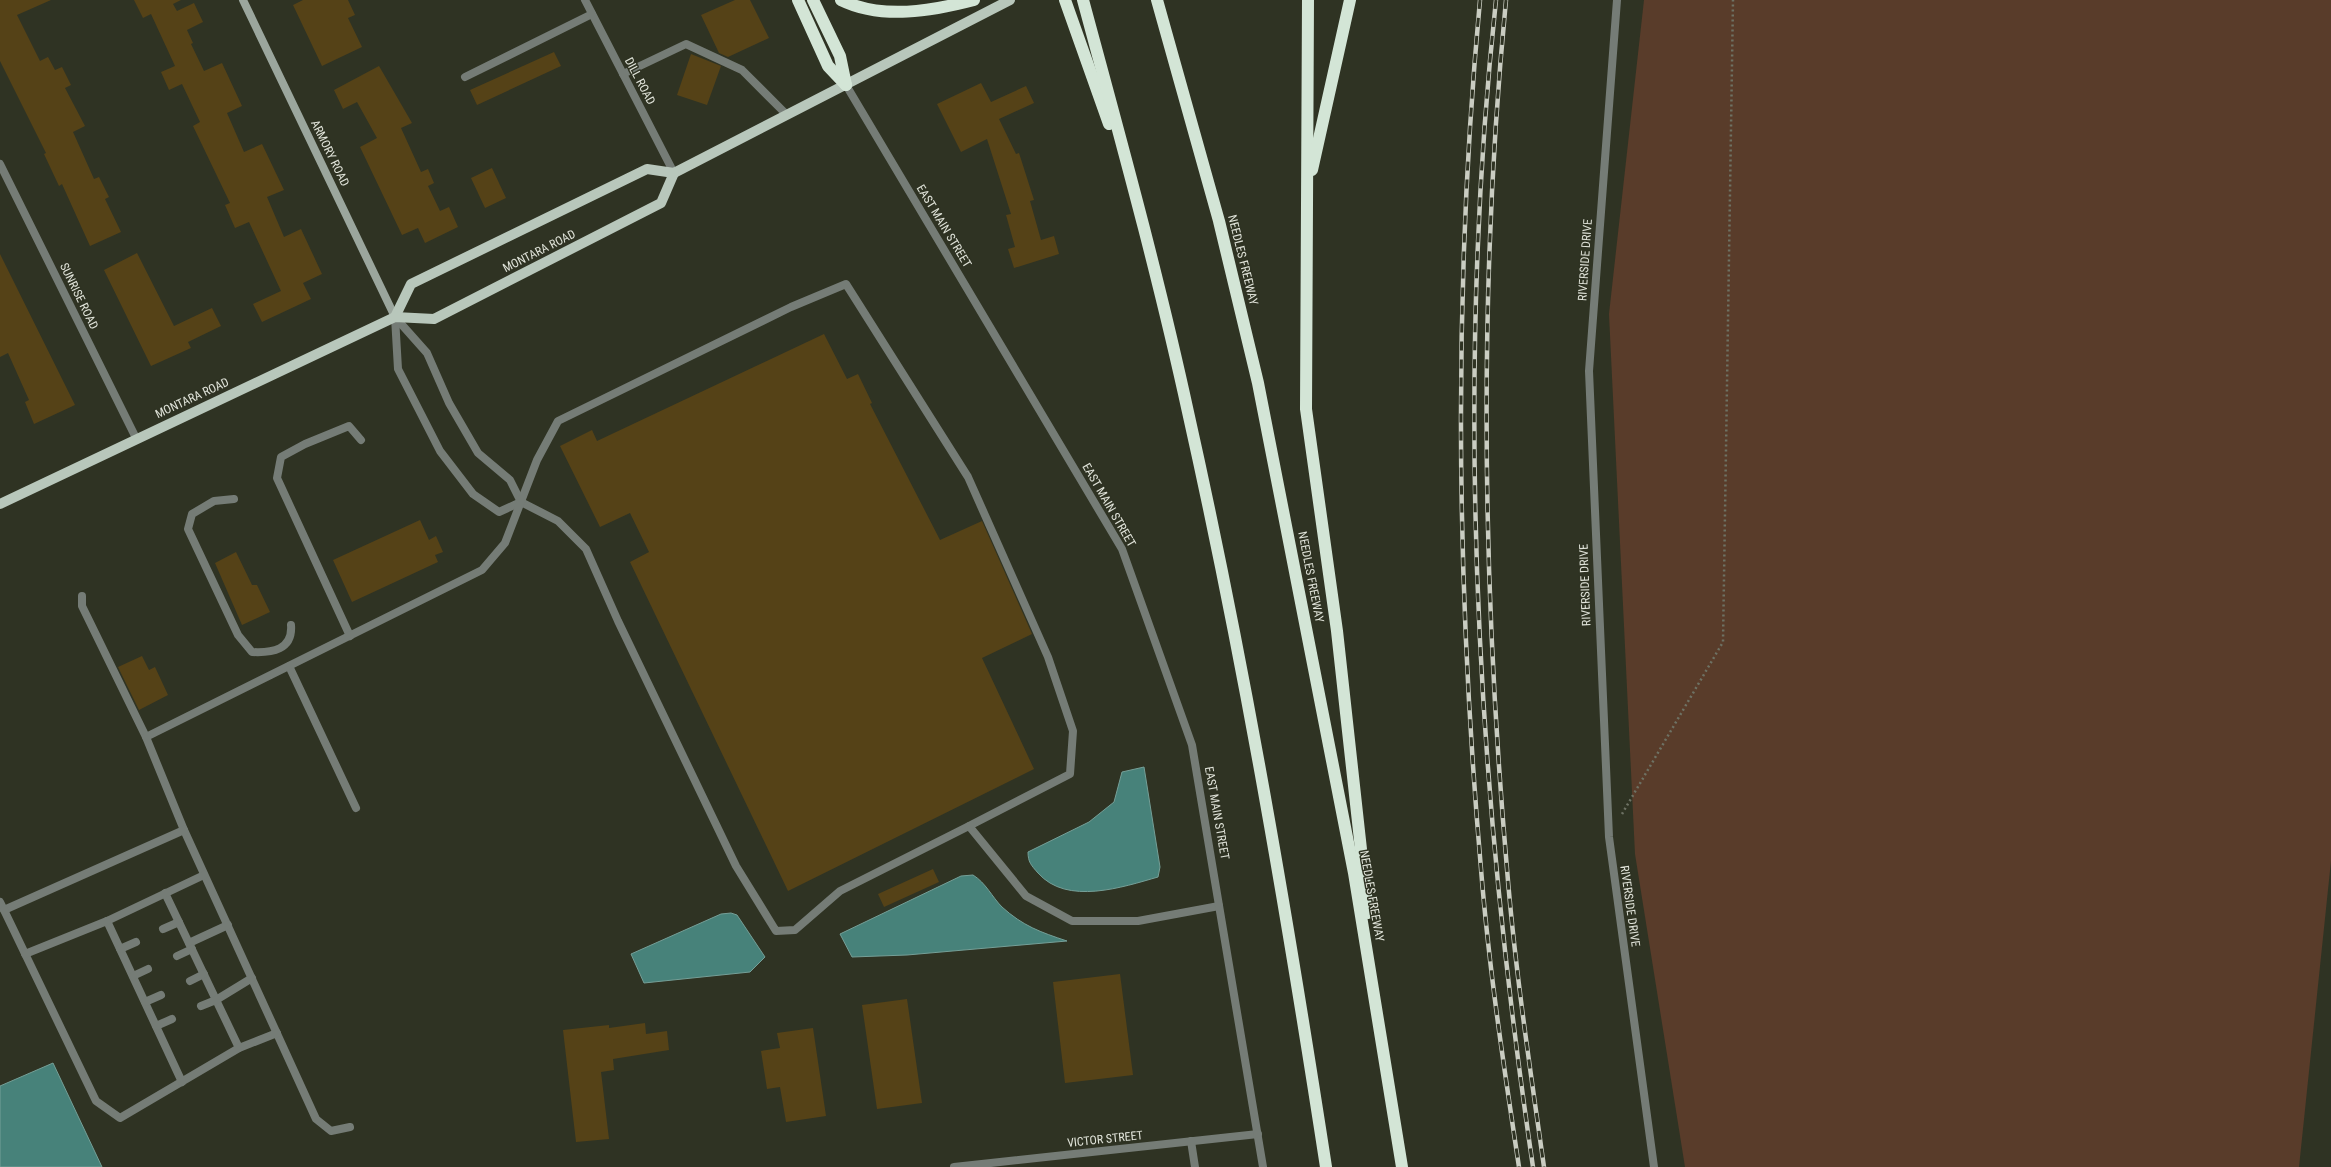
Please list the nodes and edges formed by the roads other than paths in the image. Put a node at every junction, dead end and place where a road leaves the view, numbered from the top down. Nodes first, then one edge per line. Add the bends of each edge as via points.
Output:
1 (243, 0) edge
2 (585, 0) edge
3 (798, 0) edge
4 (813, 0) edge
5 (842, 0) edge
6 (974, 0) edge
7 (1010, 0) edge
8 (1083, 0) edge
9 (1157, 0) edge
10 (1308, 0) edge
11 (1350, 0) edge
12 (1617, 0) edge
13 (1066, 3) edge
14 (592, 14) junction
15 (623, 74) junction
16 (465, 76) dead end
17 (846, 85) junction
18 (787, 115) junction
19 (0, 164) edge
20 (674, 173) junction
21 (1307, 192) junction
22 (1140, 210) junction
23 (395, 317) junction
24 (136, 438) junction
25 (361, 440) dead end
26 (234, 499) dead end
27 (522, 502) junction
28 (0, 504) edge
29 (82, 596) dead end
30 (291, 625) dead end
31 (350, 636) junction
32 (289, 666) junction
33 (146, 737) junction
34 (356, 808) dead end
35 (970, 826) junction
36 (184, 830) junction
37 (204, 875) junction
38 (165, 893) junction
39 (0, 902) edge
40 (1219, 906) junction
41 (4, 910) junction
42 (107, 921) junction
43 (179, 922) junction
44 (228, 925) junction
45 (163, 929) dead end
46 (136, 942) dead end
47 (191, 946) junction
48 (120, 949) junction
49 (25, 954) junction
50 (177, 956) dead end
51 (148, 969) dead end
52 (204, 974) junction
53 (133, 976) junction
54 (252, 978) junction
55 (190, 981) dead end
56 (161, 995) dead end
57 (216, 1000) junction
58 (145, 1002) junction
59 (201, 1006) dead end
60 (172, 1019) dead end
61 (156, 1026) junction
62 (277, 1032) junction
63 (1382, 1034) junction
64 (239, 1048) junction
65 (182, 1082) junction
66 (350, 1127) dead end
67 (1258, 1134) junction
68 (1191, 1141) junction
69 (1024, 1163) edge
70 (954, 1167) edge
71 (1194, 1167) edge
72 (1263, 1167) edge
73 (1326, 1167) edge
74 (1402, 1167) edge
75 (1654, 1167) edge

1 - 23 main road, ARMORY ROAD
2 - 14 street, DILL ROAD
3 - 17 highway via 828,66
4 - 17 highway via 840,56
5 - 6 highway via 883,11 904,12 944,8
7 - 17 main road
8 - 22 highway
9 - 63 highway, NEEDLES FREEWAY via 1219,220 1258,383 1322,705
10 - 21 highway
11 - 21 highway
12 - 75 street, RIVERSIDE DRIVE via 1589,372 1609,837
13 - 22 highway
14 - 15 street, DILL ROAD
14 - 16 street
15 - 18 street via 686,44 742,70
15 - 20 street, DILL ROAD
17 - 18 main road
17 - 40 street, EAST MAIN STREET via 1122,549 1192,745
18 - 20 main road
19 - 24 street, SUNRISE ROAD
20 - 23 main road via 646,169 411,284
20 - 23 main road, MONTARA ROAD via 661,203 434,319
21 - 63 highway via 1306,409 1337,631
22 - 73 highway via 1190,419 1238,657 1285,913
23 - 24 main road, MONTARA ROAD
23 - 27 street via 426,352 449,403 478,452 510,480
23 - 27 street via 398,369 440,451 473,494 499,512
24 - 28 main road, MONTARA ROAD
25 - 31 street via 349,426 305,444 281,457 277,478
26 - 30 street via 214,501 192,514 188,529 238,635 252,652 269,653 285,645 292,634
27 - 31 street via 506,544 482,570
27 - 35 street via 558,521 586,549 736,866 776,931 795,930 840,891
27 - 35 street via 537,460 558,421 791,307 846,284 968,477 1048,657 1073,731 1070,774
29 - 33 street via 82,606
31 - 32 street
32 - 33 street
32 - 34 street
33 - 36 street
35 - 40 street via 1026,896 1072,921 1138,921
36 - 37 street
36 - 41 street
37 - 38 street
37 - 44 street
38 - 42 street
38 - 43 street
39 - 41 street
40 - 67 street, EAST MAIN STREET
41 - 49 street
42 - 48 street
42 - 49 street
43 - 45 street
43 - 47 street
44 - 47 street
44 - 54 street
46 - 48 street
47 - 50 street
47 - 52 street
48 - 53 street
49 - 65 street via 96,1101 120,1118
51 - 53 street
52 - 55 street
52 - 57 street
53 - 58 street
54 - 57 street
54 - 62 street
56 - 58 street
57 - 59 street
57 - 64 street
58 - 61 street
60 - 61 street
61 - 65 street
62 - 64 street
62 - 66 street via 316,1119 332,1131
63 - 74 highway, NEEDLES FREEWAY
64 - 65 street
67 - 68 street, VICTOR STREET
67 - 72 street, EAST MAIN STREET
68 - 69 street, VICTOR STREET
68 - 71 street
69 - 70 street, VICTOR STREET

